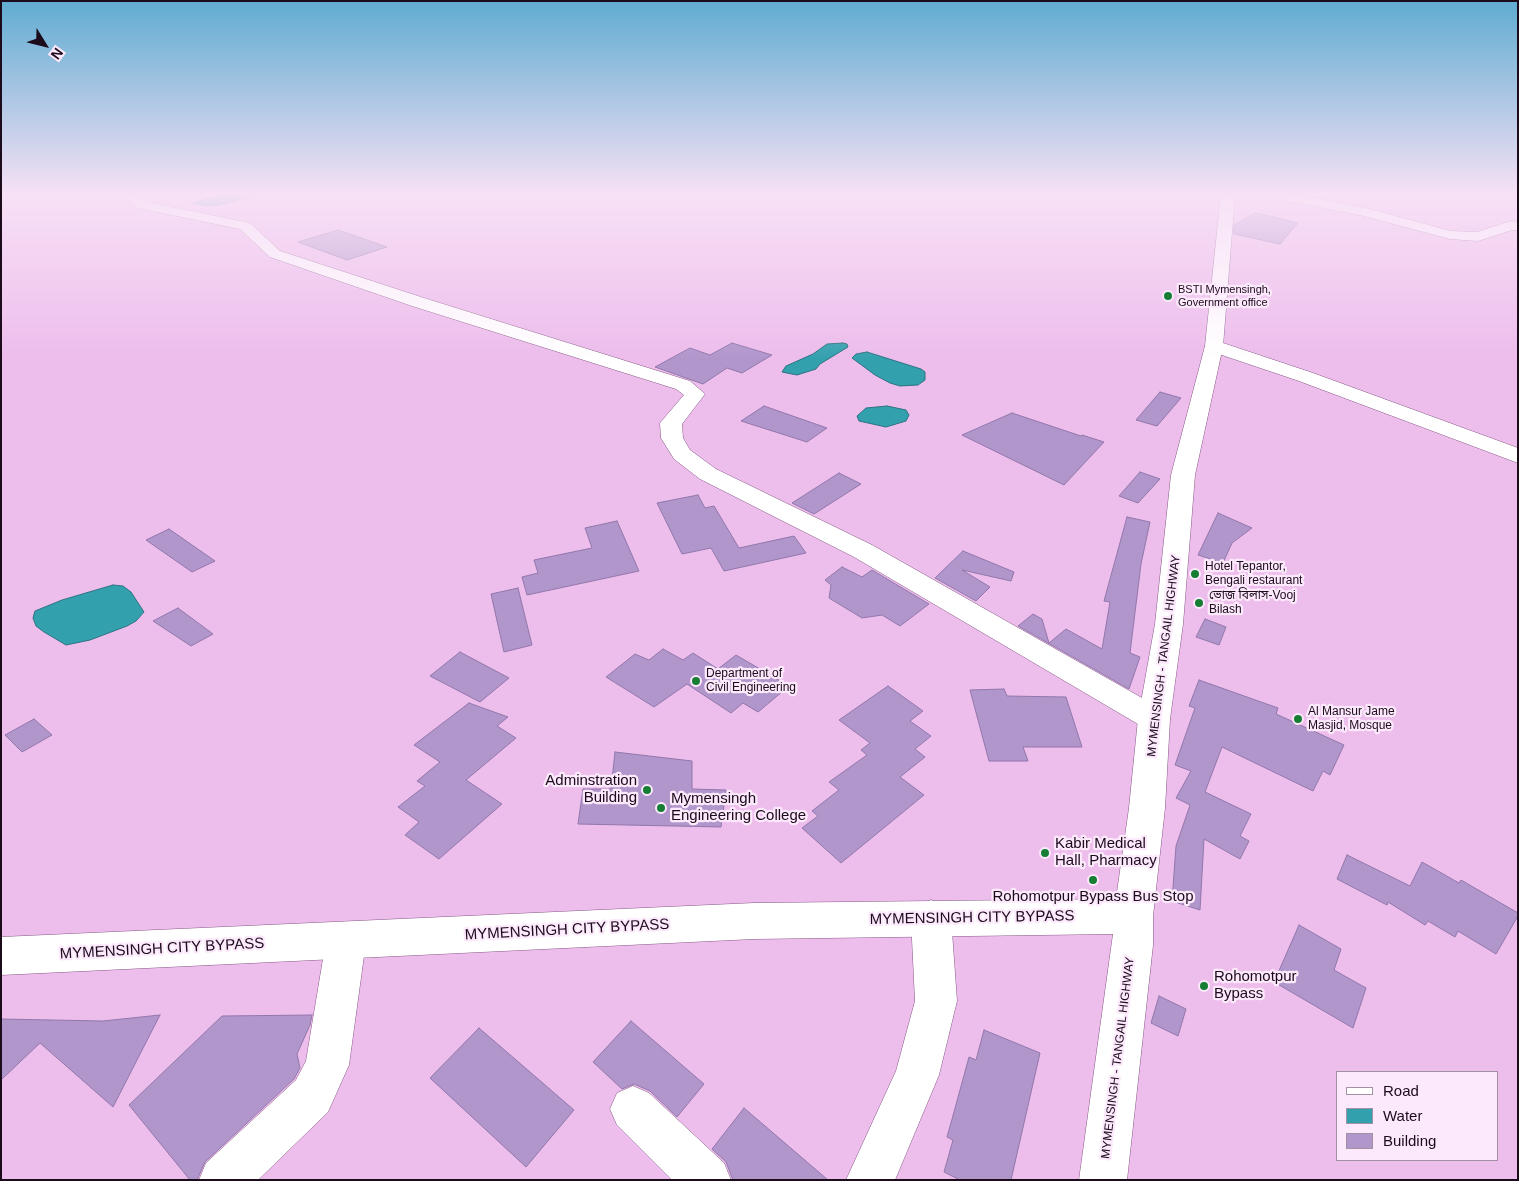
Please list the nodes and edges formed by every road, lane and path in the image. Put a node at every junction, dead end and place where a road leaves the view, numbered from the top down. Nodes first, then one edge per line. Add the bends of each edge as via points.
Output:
1 (270, 249) edge
2 (1221, 249) edge
3 (1214, 346) junction
4 (1518, 456) edge
5 (1154, 719) junction
6 (1133, 916) junction
7 (931, 918) junction
8 (346, 941) junction
9 (1, 956) edge
10 (633, 1109) dead end
11 (223, 1180) edge
12 (707, 1180) edge
13 (870, 1180) edge
14 (1103, 1180) edge

1 - 5 main road via 275,254 418,302 683,385 695,394 671,423 672,438 682,454 708,474 863,551
2 - 3 main road, MYMENSINGH - TANGAIL HIGHWAY
3 - 4 main road
3 - 5 main road, MYMENSINGH - TANGAIL HIGHWAY via 1183,475 1169,624
5 - 6 main road, MYMENSINGH - TANGAIL HIGHWAY
6 - 7 main road, MYMENSINGH CITY BYPASS
6 - 14 main road, MYMENSINGH - TANGAIL HIGHWAY via 1133,946
7 - 8 main road, MYMENSINGH CITY BYPASS via 754,921
7 - 13 main road via 936,1001 917,1075
8 - 9 main road, MYMENSINGH CITY BYPASS
8 - 11 main road via 327,1065 312,1096
10 - 12 main road

